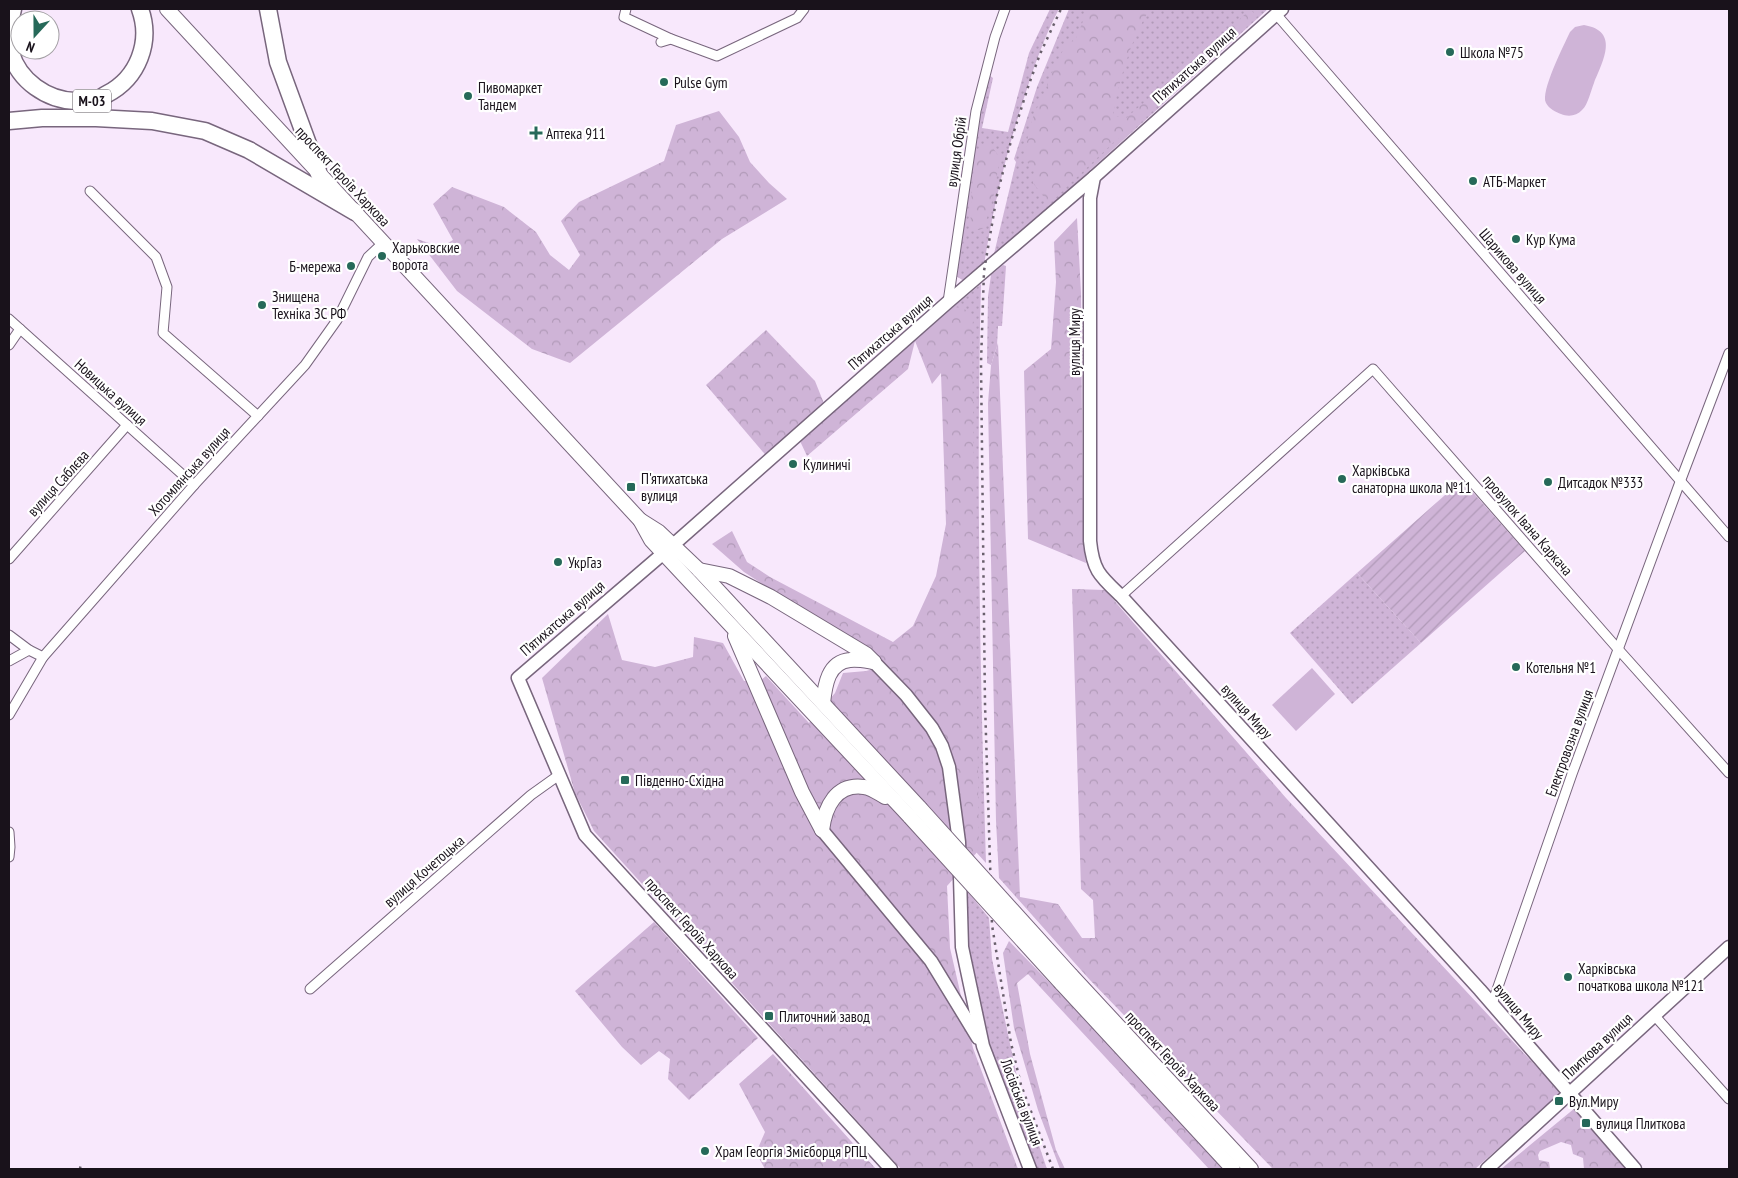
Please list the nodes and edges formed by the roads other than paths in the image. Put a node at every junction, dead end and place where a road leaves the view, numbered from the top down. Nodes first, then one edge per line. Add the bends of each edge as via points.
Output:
1 (13, 9) edge
2 (140, 9) edge
3 (166, 9) edge
4 (268, 9) edge
5 (626, 9) edge
6 (804, 9) edge
7 (1005, 9) edge
8 (1279, 11) edge
9 (9, 27) edge
10 (9, 38) edge
11 (671, 39) junction
12 (662, 42) dead end
13 (9, 121) edge
14 (319, 174) junction
15 (1094, 177) junction
16 (90, 191) dead end
17 (355, 212) junction
18 (383, 243) junction
19 (948, 302) junction
20 (9, 319) edge
21 (20, 329) junction
22 (9, 345) edge
23 (1729, 353) edge
24 (258, 416) junction
25 (127, 425) junction
26 (1680, 482) junction
27 (194, 485) junction
28 (1729, 537) edge
29 (668, 549) junction
30 (9, 559) edge
31 (699, 570) junction
32 (1121, 596) junction
33 (732, 628) junction
34 (9, 636) edge
35 (1618, 649) junction
36 (29, 650) junction
37 (43, 657) junction
38 (9, 661) edge
39 (874, 662) junction
40 (518, 678) joint
41 (823, 703) junction
42 (9, 715) edge
43 (1729, 773) edge
44 (559, 775) junction
45 (900, 806) junction
46 (915, 812) junction
47 (822, 830) junction
48 (9, 832) edge
49 (9, 857) edge
50 (1729, 947) edge
51 (1066, 979) junction
52 (310, 989) dead end
53 (1492, 1004) junction
54 (1654, 1015) junction
55 (983, 1046) junction
56 (1568, 1094) junction
57 (1729, 1099) edge
58 (891, 1169) edge
59 (1030, 1169) edge
60 (1233, 1169) edge
61 (1251, 1169) edge
62 (1487, 1169) edge
63 (1635, 1169) edge

1 - 9 highway
2 - 10 highway, М-03 via 145,38 133,74 119,88 93,101 67,100 39,91 20,73 10,53
3 - 14 main road, проспект Героїв Харкова
4 - 14 highway via 278,62
5 - 11 street via 624,18
6 - 11 street via 797,18 717,56
7 - 19 street, вулиця Обрій via 976,111
8 - 15 street, П’ятихатська вулиця
8 - 26 street, Шарикова вулиця
11 - 12 street
13 - 17 highway via 96,118 152,121 205,131 249,150
14 - 17 main road, проспект Героїв Харкова
15 - 19 street, П’ятихатська вулиця
15 - 32 street, вулиця Миру via 1090,198 1090,541 1099,575
16 - 24 street via 156,257 167,287 162,333
17 - 18 main road, проспект Героїв Харкова
18 - 24 street, Хотомлянська вулиця via 368,257 337,320 306,365
18 - 29 main road, проспект Героїв Харкова via 640,520 651,540
19 - 29 street, П’ятихатська вулиця
20 - 21 street, Новицька вулиця
21 - 22 street
21 - 25 street, Новицька вулиця
23 - 26 street, Електровозна вулиця
24 - 27 street, Хотомлянська вулиця
25 - 27 street, Новицька вулиця
25 - 30 street, вулиця Саблєва
26 - 28 street, Шарикова вулиця
26 - 35 street, Електровозна вулиця
27 - 37 street, Хотомлянська вулиця
29 - 31 main road, проспект Героїв Харкова
29 - 33 main road, проспект Героїв Харкова
29 - 40 street, П’ятихатська вулиця
31 - 39 main road via 729,576 771,597
31 - 41 main road, проспект Героїв Харкова
32 - 35 street, провулок Івана Каркача via 1373,368
32 - 53 street, вулиця Миру
33 - 45 main road, проспект Героїв Харкова
33 - 47 main road via 802,792
34 - 36 street
35 - 43 street, провулок Івана Каркача
35 - 53 street, Електровозна вулиця
36 - 37 street
36 - 38 street
37 - 42 street, Хотомлянська вулиця
39 - 41 main road via 851,659 836,666 828,676
39 - 55 street via 932,728 950,767 959,842 962,947
40 - 44 street, проспект Героїв Харкова
41 - 46 main road, проспект Героїв Харкова
44 - 52 street, вулиця Кочетоцька via 531,795
44 - 58 street, проспект Героїв Харкова via 586,835
45 - 46 main road, проспект Героїв Харкова
45 - 47 main road via 871,789 862,787 840,791 829,804
46 - 51 main road, bridge
47 - 55 street via 931,961
48 - 49 street
50 - 54 street, Плиткова вулиця
51 - 60 main road, проспект Героїв Харкова
51 - 61 main road, проспект Героїв Харкова
53 - 56 street, вулиця Миру
54 - 56 street, Плиткова вулиця
54 - 57 street
55 - 59 street, Лосівська вулиця
56 - 62 street, Плиткова вулиця
56 - 63 street, вулиця Миру

